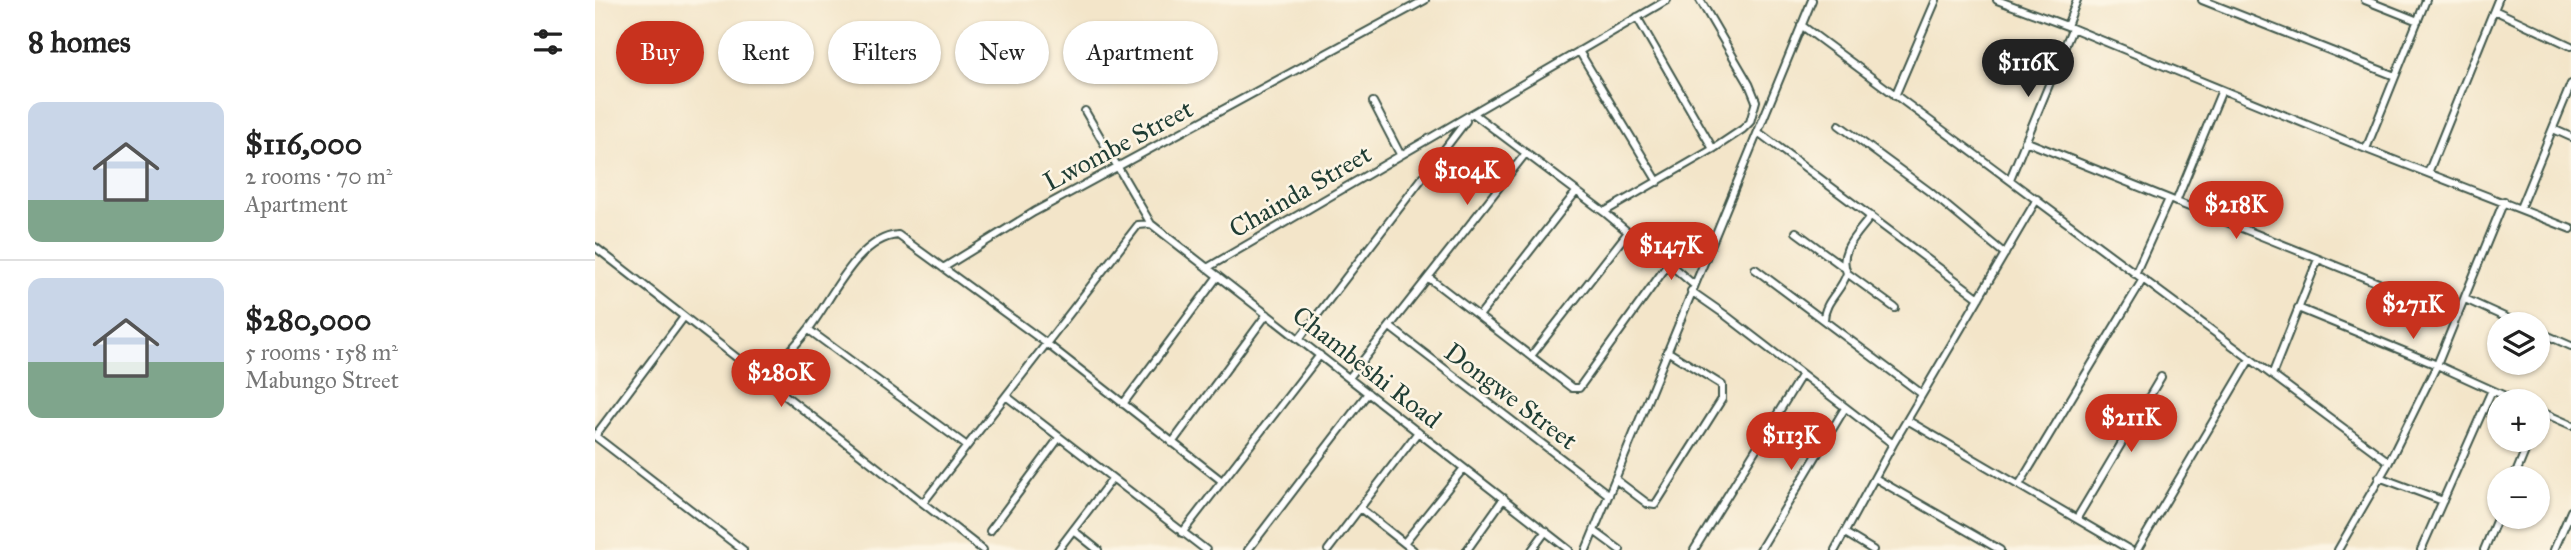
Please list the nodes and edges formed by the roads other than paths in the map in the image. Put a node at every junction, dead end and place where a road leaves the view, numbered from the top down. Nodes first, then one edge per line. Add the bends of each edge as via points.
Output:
1 (1425, 0) edge
2 (1667, 0) edge
3 (1700, 0) edge
4 (1812, 0) edge
5 (1936, 0) edge
6 (1997, 0) edge
7 (2077, 0) edge
8 (2202, 0) edge
9 (2365, 0) edge
10 (2426, 0) edge
11 (2498, 0) edge
12 (2494, 10) junction
13 (1637, 17) junction
14 (2418, 21) junction
15 (1801, 25) junction
16 (2069, 27) junction
17 (2571, 46) edge
18 (1579, 51) junction
19 (2395, 76) junction
20 (2571, 85) edge
21 (2222, 90) junction
22 (1895, 96) junction
23 (1373, 102) dead end
24 (1086, 111) dead end
25 (1471, 115) junction
26 (1751, 119) junction
27 (1839, 125) dead end
28 (2553, 129) junction
29 (1759, 130) junction
30 (2571, 137) edge
31 (2025, 141) junction
32 (1713, 149) junction
33 (2366, 149) junction
34 (1526, 153) junction
35 (1400, 154) junction
36 (1117, 168) junction
37 (2428, 173) junction
38 (2010, 180) junction
39 (1658, 182) junction
40 (1576, 192) junction
41 (2036, 199) junction
42 (2172, 200) junction
43 (2504, 201) junction
44 (2520, 208) junction
45 (1604, 212) junction
46 (1871, 216) junction
47 (1151, 224) junction
48 (2571, 229) edge
49 (1627, 232) junction
50 (1796, 232) dead end
51 (595, 247) edge
52 (2005, 254) junction
53 (2318, 258) junction
54 (1666, 261) junction
55 (943, 268) junction
56 (1207, 268) junction
57 (1755, 269) dead end
58 (1846, 271) junction
59 (2135, 274) junction
60 (1218, 276) junction
61 (1429, 278) junction
62 (2143, 279) junction
63 (1692, 288) junction
64 (1979, 298) junction
65 (2465, 299) junction
66 (1895, 307) dead end
67 (2298, 308) junction
68 (2494, 312) edge
69 (1267, 314) junction
70 (2458, 315) junction
71 (1479, 316) junction
72 (684, 317) junction
73 (1824, 320) junction
74 (1390, 327) junction
75 (809, 330) junction
76 (2571, 336) edge
77 (2550, 337) edge
78 (1300, 340) junction
79 (1046, 343) junction
80 (2569, 346) edge
81 (1667, 351) junction
82 (1319, 355) junction
83 (1531, 356) junction
84 (2250, 359) junction
85 (2437, 365) junction
86 (1802, 374) junction
87 (2272, 375) junction
88 (2161, 377) dead end
89 (1349, 378) junction
90 (763, 379) junction
91 (2489, 389) edge
92 (1368, 393) junction
93 (1922, 394) junction
94 (1006, 396) junction
95 (2487, 399) edge
96 (1122, 404) junction
97 (1845, 408) junction
98 (2550, 416) edge
99 (1907, 420) junction
100 (2571, 425) edge
101 (1418, 432) junction
102 (595, 436) edge
103 (1059, 438) junction
104 (1172, 443) junction
105 (1892, 444) junction
106 (967, 446) junction
107 (2389, 462) junction
108 (1464, 468) junction
109 (2379, 477) junction
110 (1875, 478) junction
111 (1112, 479) junction
112 (1615, 479) junction
113 (1222, 481) junction
114 (2019, 485) junction
115 (1609, 495) junction
116 (1504, 499) junction
117 (2443, 501) junction
118 (923, 503) junction
119 (1360, 508) junction
120 (2571, 511) edge
121 (2077, 518) junction
122 (2493, 529) edge
123 (1073, 530) junction
124 (990, 531) dead end
125 (1546, 531) junction
126 (1594, 531) junction
127 (1182, 533) junction
128 (1845, 533) junction
129 (1404, 543) junction
130 (743, 550) edge
131 (983, 550) edge
132 (1058, 550) edge
133 (1098, 550) edge
134 (1206, 550) edge
135 (1248, 550) edge
136 (1328, 550) edge
137 (1413, 550) edge
138 (1467, 550) edge
139 (1532, 550) edge
140 (1569, 550) edge
141 (1586, 550) edge
142 (1620, 550) edge
143 (1694, 550) edge
144 (1760, 550) edge
145 (1835, 550) edge
146 (1873, 550) edge
147 (2000, 550) edge
148 (2130, 550) edge
149 (2137, 550) edge
150 (2339, 550) edge
151 (2421, 550) edge
152 (2484, 550) edge
153 (2554, 550) edge

1 - 36 street, Lwombe Street
2 - 13 street, Chainda Street
3 - 26 street via 1749,84 1756,101
4 - 15 street
5 - 22 street
6 - 16 street
7 - 16 street
8 - 19 street
9 - 14 street
10 - 14 street
11 - 12 street
12 - 17 street
12 - 37 street
13 - 18 street, Chainda Street
13 - 32 street
14 - 19 street
15 - 22 street
15 - 29 street
16 - 21 street
16 - 31 street
18 - 25 street, Chainda Street
18 - 39 street
19 - 33 street
20 - 28 street
21 - 33 street
21 - 42 street
22 - 38 street
23 - 35 street
24 - 36 street
25 - 34 street
25 - 35 street, Chainda Street
25 - 78 street
26 - 29 street
26 - 32 street
27 - 52 street
28 - 30 street
28 - 44 street
29 - 46 street
29 - 63 street
31 - 38 street
31 - 42 street
32 - 39 street
33 - 37 street
34 - 40 street
34 - 61 street
35 - 56 street, Chainda Street
36 - 47 street
36 - 55 street, Lwombe Street
37 - 43 street
38 - 41 street
39 - 45 street
40 - 45 street
40 - 71 street
41 - 52 street
41 - 59 street
42 - 53 street
42 - 59 street
43 - 44 street
43 - 65 street
44 - 48 street
45 - 49 street
46 - 58 street via 1844,252
46 - 64 street
47 - 56 street, Chambeshi Road
47 - 79 street via 1138,225
49 - 54 street
49 - 83 street
50 - 58 street
51 - 72 street
52 - 64 street
53 - 67 street
53 - 70 street
54 - 63 street
54 - 83 street via 1664,274 1579,388 1572,388
55 - 75 street via 903,236 890,235 851,266
55 - 79 street
56 - 60 street, Chambeshi Road
57 - 73 street
58 - 66 street
58 - 73 street
59 - 62 street
60 - 69 street, Chambeshi Road
60 - 96 street
61 - 71 street
61 - 74 street
62 - 84 street
62 - 114 street
63 - 81 street
63 - 86 street
64 - 93 street
65 - 68 street
65 - 70 street
67 - 85 street
67 - 87 street
69 - 78 street, Chambeshi Road
69 - 104 street
70 - 85 street
71 - 83 street
72 - 90 street
72 - 102 street
73 - 93 street
74 - 89 street
74 - 115 street, Dongwe Street
75 - 90 street
75 - 106 street
76 - 80 street
77 - 80 street
78 - 82 street, Chambeshi Road
79 - 94 street
79 - 96 street
81 - 112 street
81 - 112 street via 1722,385 1722,399 1655,505
82 - 89 street, Chambeshi Road
82 - 113 street
84 - 87 street
84 - 149 street
85 - 91 street
85 - 107 street
86 - 97 street
86 - 143 street
87 - 107 street
88 - 121 street
89 - 92 street, Chambeshi Road
90 - 118 street
92 - 101 street, Chambeshi Road
92 - 135 street
93 - 99 street
94 - 103 street
94 - 106 street
95 - 117 street
96 - 104 street
97 - 105 street
97 - 144 street
98 - 100 street
99 - 105 street
99 - 114 street
101 - 108 street, Chambeshi Road
101 - 119 street
102 - 130 street
103 - 111 street
103 - 124 street
104 - 113 street
105 - 110 street
106 - 118 street
107 - 109 street
108 - 116 street, Chambeshi Road
108 - 129 street
109 - 117 street
109 - 150 street
110 - 128 street
110 - 147 street
111 - 123 street
111 - 127 street
112 - 115 street
113 - 127 street
114 - 121 street
115 - 126 street
116 - 125 street, Chambeshi Road
116 - 138 street
117 - 151 street
118 - 131 street
119 - 129 street
119 - 136 street
120 - 153 street
121 - 148 street
122 - 152 street
123 - 132 street
123 - 133 street
125 - 139 street
125 - 140 street, Chambeshi Road
126 - 141 street
126 - 142 street
127 - 134 street
128 - 145 street
128 - 146 street
129 - 137 street

